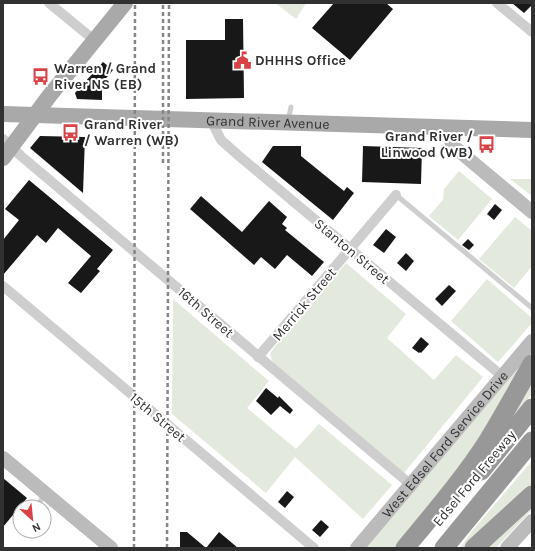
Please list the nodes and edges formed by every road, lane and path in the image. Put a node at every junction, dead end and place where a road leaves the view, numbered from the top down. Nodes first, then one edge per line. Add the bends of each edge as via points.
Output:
1 (49, 3) edge
2 (125, 3) edge
3 (497, 3) edge
4 (532, 32) edge
5 (94, 40) junction
6 (291, 107) dead end
7 (3, 114) edge
8 (34, 116) junction
9 (211, 120) junction
10 (288, 123) junction
11 (447, 127) junction
12 (532, 130) edge
13 (6, 148) edge
14 (396, 195) joint
15 (532, 212) edge
16 (349, 249) junction
17 (3, 286) edge
18 (532, 308) edge
19 (532, 341) edge
20 (258, 357) junction
21 (532, 364) edge
22 (502, 376) junction
23 (532, 408) edge
24 (532, 441) edge
25 (3, 458) edge
26 (410, 484) junction
27 (46, 494) junction
28 (532, 495) edge
29 (42, 499) edge
30 (532, 521) edge
31 (105, 546) edge
32 (314, 548) edge
33 (357, 548) edge
34 (405, 548) edge
35 (417, 548) edge
36 (444, 548) edge
37 (474, 548) edge
38 (507, 548) edge

1 - 5 street
2 - 5 main road
3 - 4 street
5 - 8 main road
6 - 10 lane
7 - 8 main road, Grand River Avenue
8 - 9 main road, Grand River Avenue
8 - 13 main road
9 - 10 main road, Grand River Avenue
9 - 16 street, Stanton Street via 221,140
10 - 11 main road, Grand River Avenue
11 - 12 main road, Grand River Avenue
11 - 15 street via 452,145
13 - 20 street, 16th Street via 21,156
14 - 16 street, Merrick Street
14 - 18 lane
16 - 20 street, Merrick Street
16 - 22 street, Stanton Street
17 - 32 street, 15th Street
19 - 22 street, West Edsel Ford Service Drive
20 - 26 street, 16th Street
21 - 34 highway via 472,464
22 - 26 street, West Edsel Ford Service Drive
23 - 35 highway, Edsel Ford Freeway
24 - 36 highway, Edsel Ford Freeway
25 - 27 street
26 - 33 street, West Edsel Ford Service Drive
27 - 29 lane
27 - 31 street
28 - 37 highway
30 - 38 street

